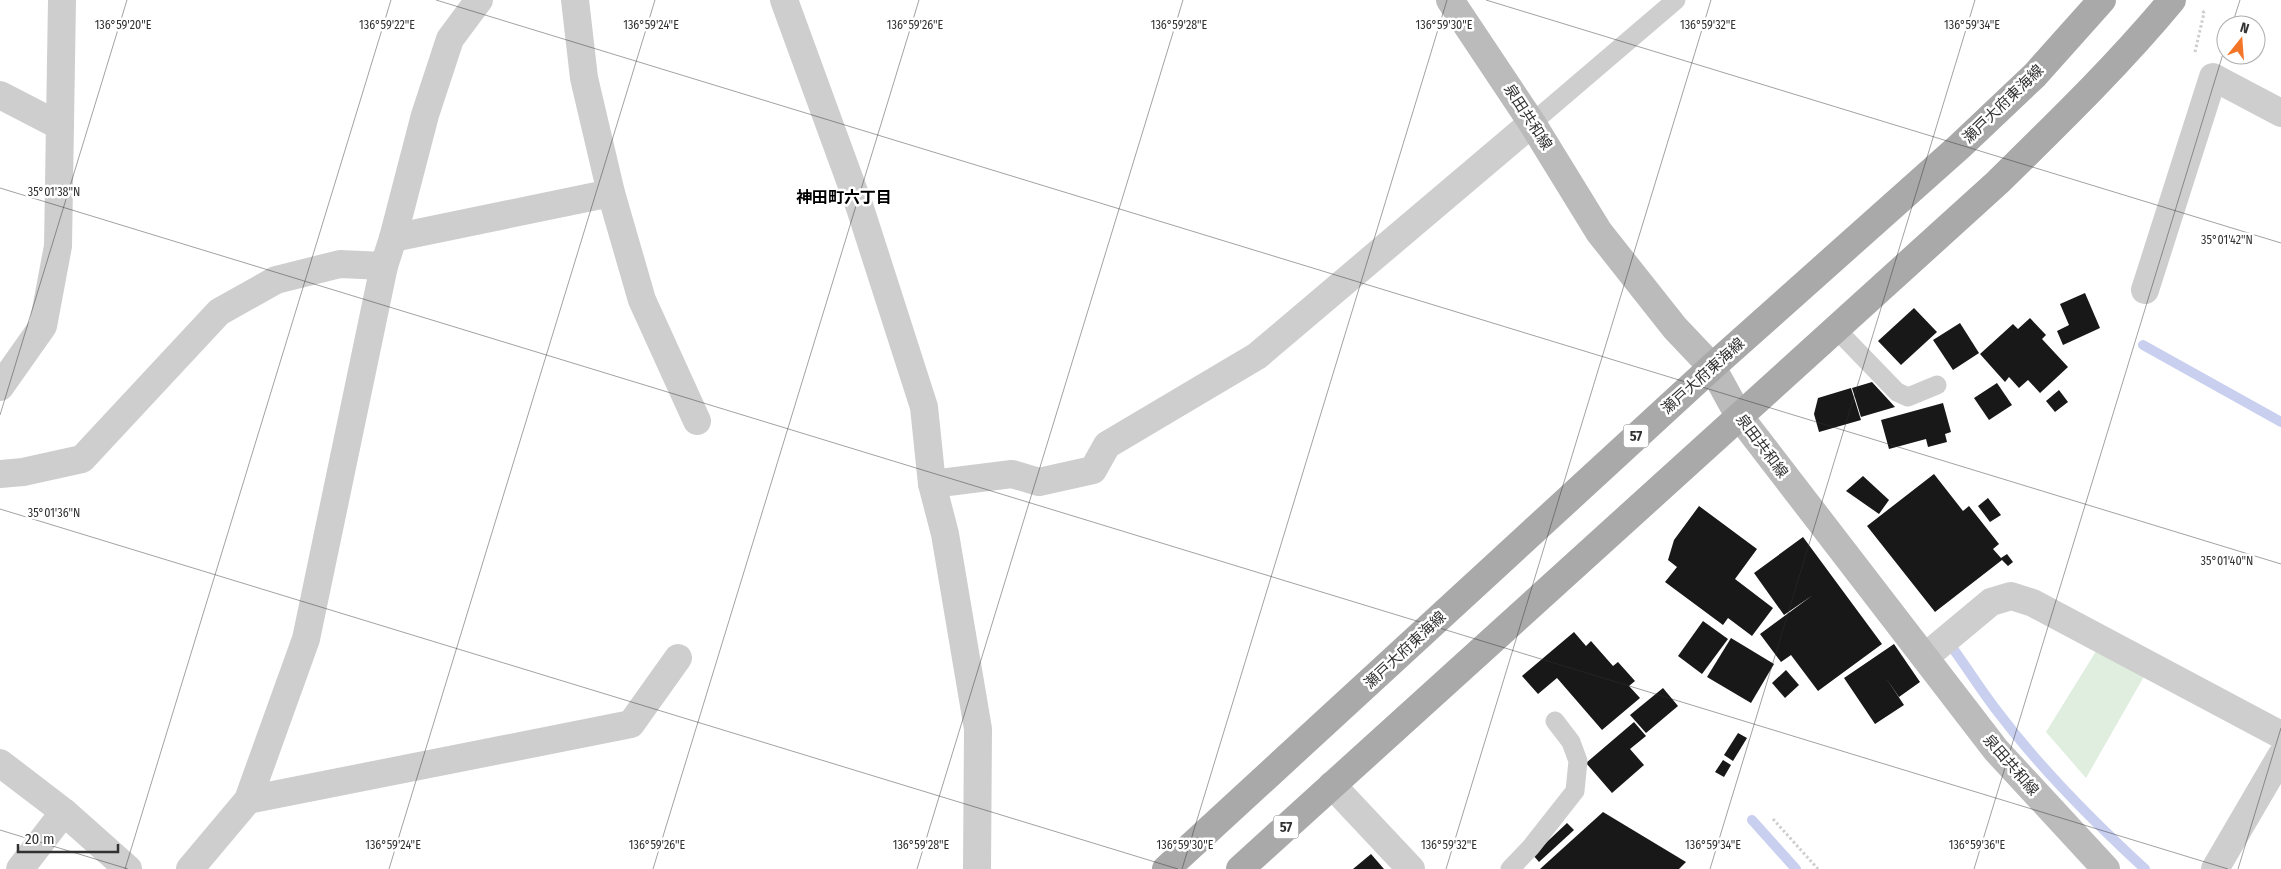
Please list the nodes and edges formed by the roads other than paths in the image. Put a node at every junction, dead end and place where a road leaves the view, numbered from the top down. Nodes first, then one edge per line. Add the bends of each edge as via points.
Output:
1 (62, 0) edge
2 (479, 0) edge
3 (575, 0) edge
4 (784, 0) edge
5 (1450, 0) edge
6 (1676, 0) edge
7 (2102, 0) edge
8 (2172, 0) edge
9 (0, 95) edge
10 (2281, 113) edge
11 (1532, 123) junction
12 (60, 126) junction
13 (611, 193) junction
14 (393, 238) junction
15 (384, 266) junction
16 (2145, 290) dead end
17 (1836, 329) junction
18 (1712, 367) junction
19 (1937, 385) dead end
20 (0, 387) edge
21 (1739, 416) junction
22 (697, 421) dead end
23 (0, 474) edge
24 (932, 484) junction
25 (1924, 657) junction
26 (678, 658) dead end
27 (1554, 721) dead end
28 (2281, 735) edge
29 (2281, 756) edge
30 (0, 763) edge
31 (1332, 785) junction
32 (248, 800) junction
33 (64, 812) junction
34 (20, 869) edge
35 (128, 869) edge
36 (190, 869) edge
37 (977, 869) edge
38 (1166, 869) edge
39 (1240, 869) edge
40 (1411, 869) edge
41 (1510, 869) edge
42 (2106, 869) edge
43 (2215, 869) edge

1 - 12 street
2 - 14 street via 450,39 425,115
3 - 13 street via 584,78
4 - 24 street via 860,208 924,407
5 - 11 main road, 泉田共和線
6 - 11 lane
7 - 18 main road, 瀬戸大府東海線 / 57 via 2035,75 1960,146
8 - 17 main road, 57 via 2135,45 2085,97 1998,182
9 - 12 street
10 - 16 street via 2214,77
11 - 18 main road, 泉田共和線 via 1599,232 1676,328
11 - 24 street via 1257,356 1107,445 1093,470 1039,482 1012,474
12 - 20 street via 58,246 43,326
13 - 14 street
13 - 22 street via 642,300
14 - 15 street
15 - 23 street via 340,264 276,280 219,312 82,458
15 - 32 street via 306,639
17 - 19 lane via 1897,392 1908,397
17 - 21 main road, 57
18 - 21 main road, 泉田共和線
18 - 38 main road, 瀬戸大府東海線 / 57
21 - 25 main road, 泉田共和線
21 - 31 main road, 57
24 - 37 street via 945,534 978,729
25 - 28 street via 1991,602 2010,596 2033,603
25 - 42 main road, 泉田共和線 via 1996,750
26 - 32 street via 631,724
27 - 41 lane via 1571,742 1578,761 1576,791
29 - 43 street
30 - 33 street
31 - 39 main road, 57
31 - 40 street
32 - 36 street
33 - 34 street
33 - 35 street

